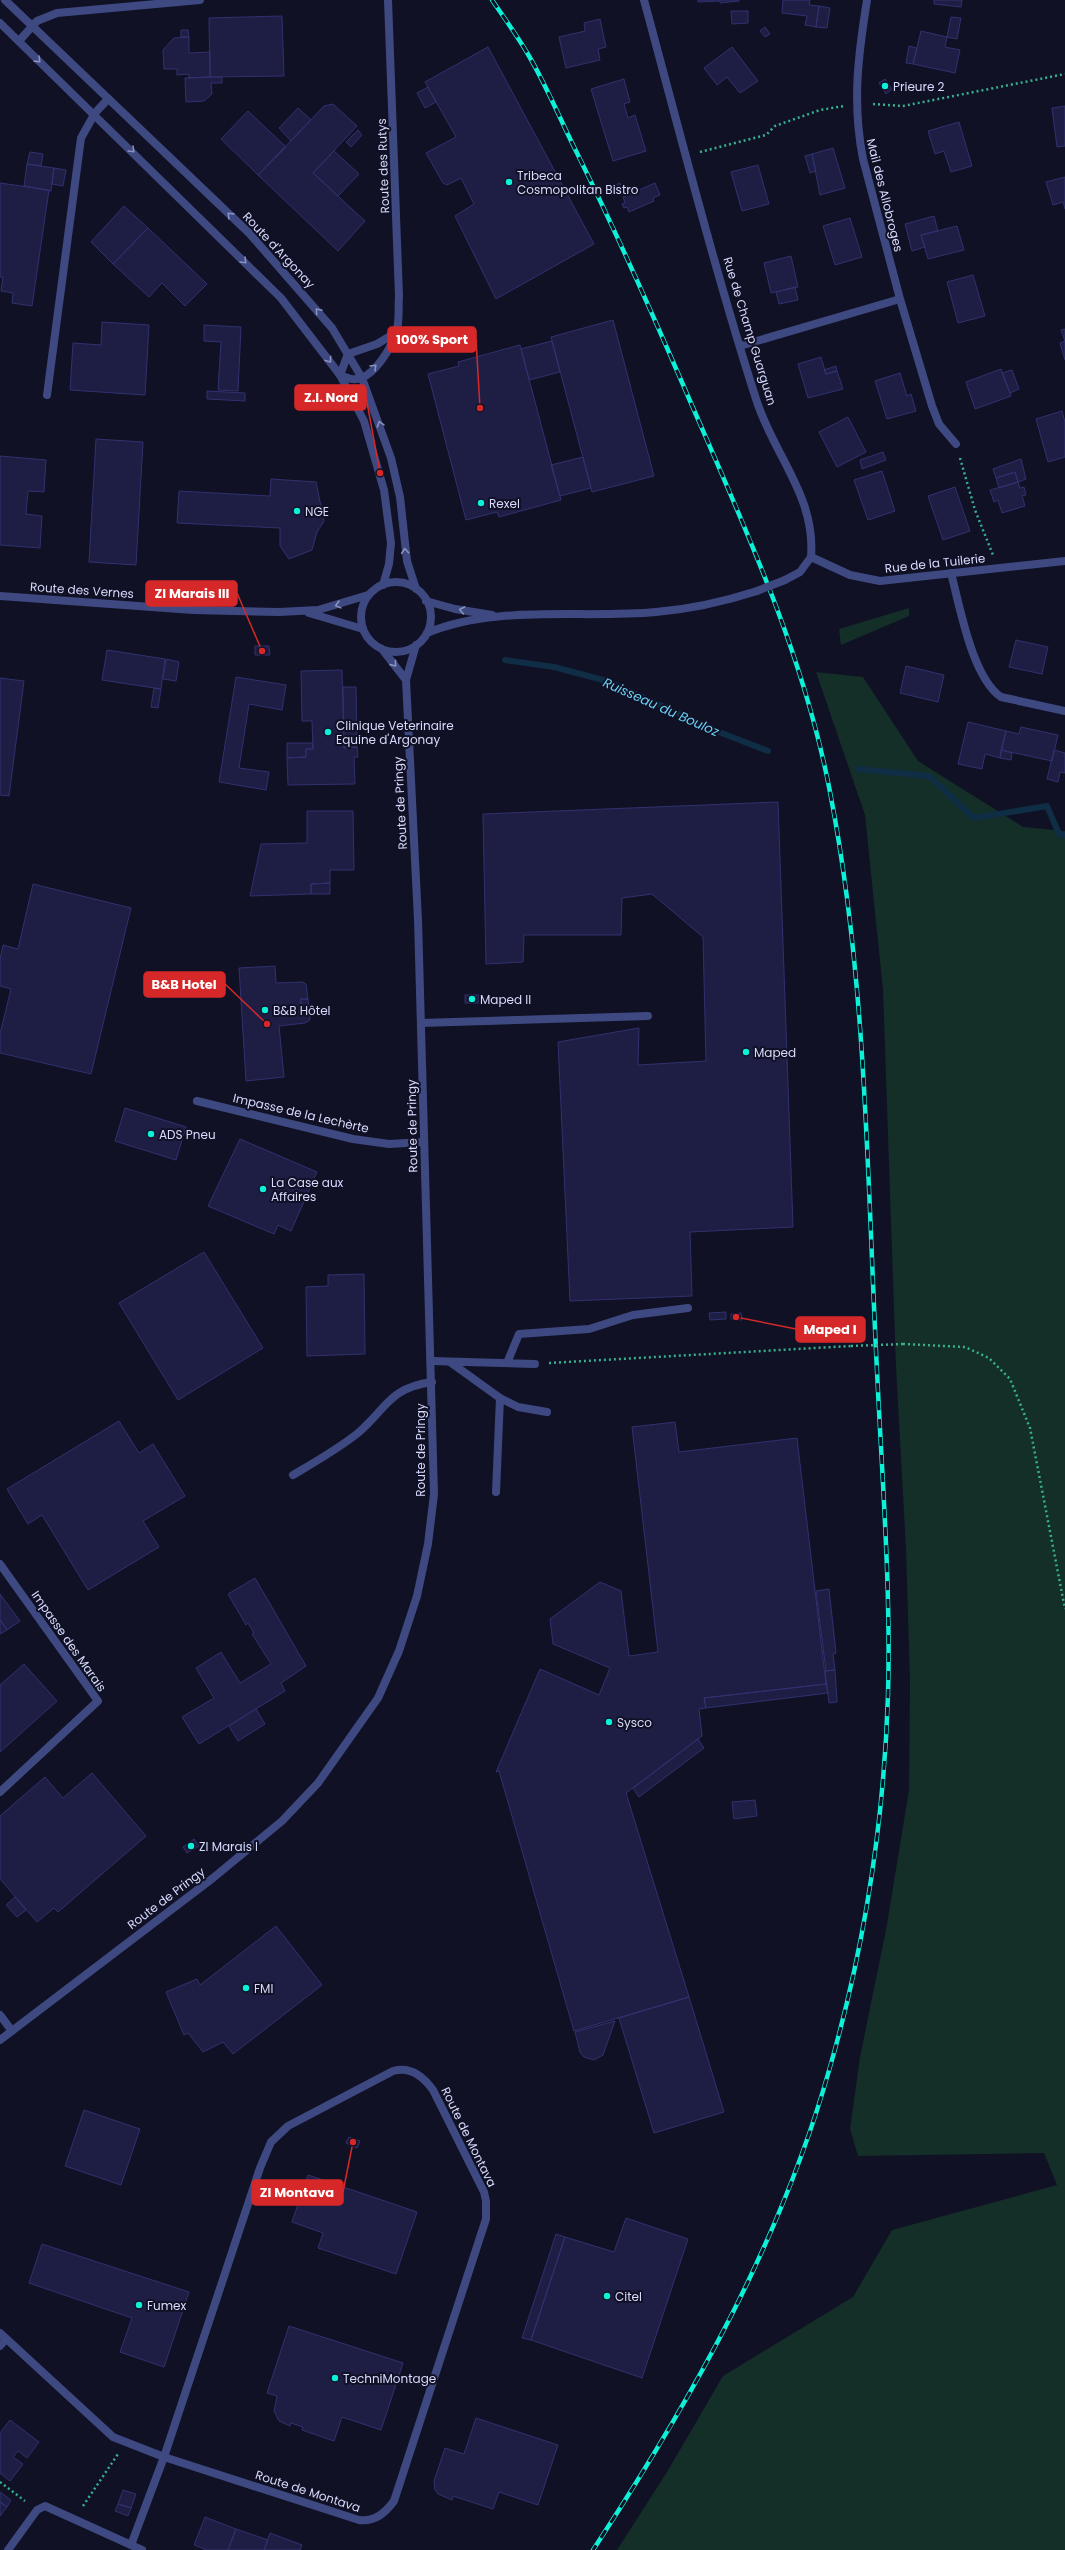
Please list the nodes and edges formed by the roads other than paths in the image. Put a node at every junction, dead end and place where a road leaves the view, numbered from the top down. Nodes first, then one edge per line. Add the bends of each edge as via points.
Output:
1 (5, 0) edge
2 (200, 0) edge
3 (388, 0) edge
4 (644, 0) edge
5 (867, 0) edge
6 (0, 23) edge
7 (32, 26) junction
8 (19, 41) junction
9 (108, 99) junction
10 (95, 114) junction
11 (900, 299) junction
12 (397, 332) junction
13 (740, 346) junction
14 (348, 354) junction
15 (340, 375) junction
16 (362, 378) junction
17 (48, 395) dead end
18 (956, 444) road end
19 (811, 557) junction
20 (1065, 561) edge
21 (951, 573) junction
22 (383, 585) junction
23 (416, 589) junction
24 (368, 595) junction
25 (0, 596) edge
26 (426, 601) junction
27 (306, 612) junction
28 (498, 617) junction
29 (363, 629) junction
30 (427, 633) junction
31 (416, 645) junction
32 (381, 649) junction
33 (406, 680) junction
34 (1065, 711) edge
35 (648, 1016) dead end
36 (421, 1023) junction
37 (197, 1101) dead end
38 (424, 1142) junction
39 (688, 1308) dead end
40 (432, 1361) junction
41 (450, 1362) junction
42 (507, 1363) junction
43 (535, 1364) road end
44 (432, 1382) junction
45 (500, 1398) junction
46 (547, 1412) dead end
47 (293, 1475) dead end
48 (496, 1492) dead end
49 (0, 1564) edge
50 (0, 1792) edge
51 (0, 2015) edge
52 (12, 2031) junction
53 (0, 2040) edge
54 (3, 2336) edge
55 (0, 2346) edge
56 (164, 2457) junction
57 (131, 2546) junction
58 (8, 2550) edge
59 (142, 2550) edge

1 - 7 street, Route d'Argonay
2 - 7 street via 57,13 37,21
3 - 12 street, Route des Rutys via 399,288
4 - 13 street, Rue de Champ Guarguan
5 - 11 street, Mail des Allobroges via 855,87 859,139
6 - 8 street
7 - 8 street
7 - 9 street, Route d'Argonay
8 -> 10 street
9 - 10 street
14 -> 9 street, Route d'Argonay via 332,328 249,233
10 -> 15 street via 281,298
10 - 17 street via 81,138
11 - 13 street
11 - 18 street, Mail des Allobroges via 935,414 939,424
12 - 14 street via 377,344
16 -> 12 street, Route des Rutys via 384,355
13 - 19 street, Rue de Champ Guarguan via 757,402 806,505 812,530
14 - 15 street
14 - 16 street, Route d'Argonay
15 - 16 street via 353,380
15 - 22 street via 364,421 384,490 391,543
23 -> 16 street, Route d'Argonay via 406,562 401,504 393,465
19 - 21 street, Rue de la Tuilerie via 844,573 868,580
19 - 28 street, bridge via 800,572 785,580 720,603 655,612
20 - 21 street, Rue de la Tuilerie
21 - 34 street via 978,664 994,692 1001,697
22 - 23 street via 402,583
22 - 24 street
23 - 26 street, Route d'Argonay
24 -> 27 street, Route des Vernes via 343,604
24 - 29 street via 361,612
25 - 27 street, Route des Vernes via 193,610
28 -> 26 street
26 - 30 street via 430,616
27 - 29 street, Route des Vernes
28 - 30 street via 453,624
29 - 32 street via 372,643
30 - 31 street
31 - 32 street via 399,652
31 - 33 street, Route de Pringy
32 -> 33 street
33 - 36 street, Route de Pringy
35 - 36 street
36 - 38 street, Route de Pringy
37 - 38 street, Impasse de la Lechèrte via 353,1139 389,1144
38 - 40 street, Route de Pringy
39 - 42 street via 633,1315 589,1330 519,1334
40 - 41 street
40 - 44 street, Route de Pringy
41 - 42 street
41 - 45 street
42 - 43 street
44 - 47 street via 400,1391 359,1432
44 - 52 street, Route de Pringy via 434,1494 428,1544 417,1596 399,1651 378,1698 318,1783 282,1821 213,1878
45 - 46 street via 518,1407
45 - 48 street
49 - 50 street, Impasse des Marais via 98,1701
51 - 52 street
52 - 53 street, Route de Pringy
54 - 55 street
54 - 56 street, Route de Montava via 113,2437
56 - 56 street, Route de Montava via 359,2520 367,2521 382,2515 394,2501 484,2227 487,2210 479,2182 433,2090 421,2076 407,2070 393,2072 297,2121 271,2142 260,2168
56 - 57 street
57 - 58 street via 75,2518 49,2507 41,2507
57 - 59 street

